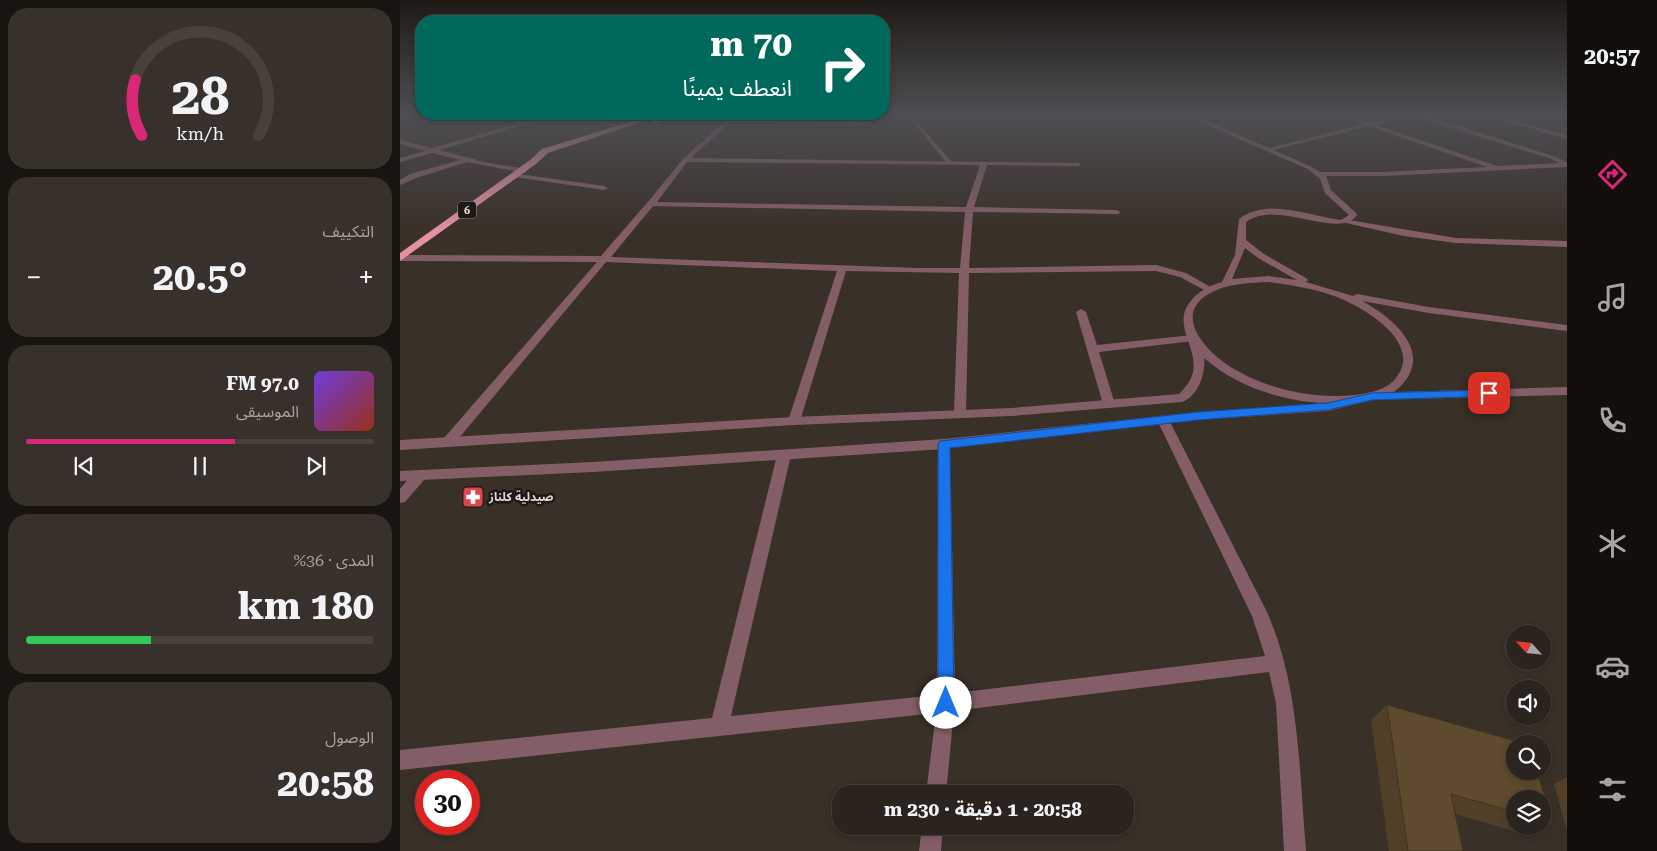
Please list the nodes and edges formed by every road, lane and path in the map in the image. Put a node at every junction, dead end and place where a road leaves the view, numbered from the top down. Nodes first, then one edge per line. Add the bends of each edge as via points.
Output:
1 (427, 153) edge
2 (439, 153) edge
3 (544, 153) edge
4 (562, 153) edge
5 (693, 153) edge
6 (940, 153) edge
7 (1278, 153) edge
8 (1452, 153) edge
9 (1537, 153) edge
10 (400, 160) edge
11 (466, 160) junction
12 (685, 160) junction
13 (533, 162) junction
14 (948, 162) junction
15 (984, 163) junction
16 (1078, 164) dead end
17 (1567, 165) edge
18 (1502, 170) junction
19 (518, 173) junction
20 (1320, 174) junction
21 (400, 183) edge
22 (604, 188) dead end
23 (650, 204) junction
24 (969, 210) junction
25 (1116, 212) dead end
26 (1346, 221) junction
27 (1242, 241) junction
28 (1567, 244) edge
29 (400, 258) edge
30 (604, 260) junction
31 (842, 269) junction
32 (964, 270) junction
33 (1226, 283) junction
34 (1316, 286) junction
35 (1209, 289) junction
36 (1340, 294) junction
37 (1080, 312) dead end
38 (1567, 328) edge
39 (1193, 338) junction
40 (1092, 349) junction
41 (1567, 391) edge
42 (1372, 396) junction
43 (1109, 404) junction
44 (960, 413) junction
45 (1163, 420) junction
46 (794, 421) junction
47 (449, 441) junction
48 (944, 444) junction
49 (400, 445) edge
50 (784, 454) junction
51 (400, 476) edge
52 (419, 476) junction
53 (400, 498) edge
54 (1276, 663) junction
55 (946, 703) junction
56 (719, 727) junction
57 (400, 760) edge
58 (937, 785) edge
59 (932, 835) edge
60 (930, 851) edge
61 (1295, 851) edge

1 - 10 street
2 - 11 street
3 - 13 highway, 6
4 - 13 highway, 6
5 - 12 street
6 - 14 street
7 - 20 street
8 - 18 street
9 - 17 street
11 - 19 street
11 - 21 street
12 - 14 street
12 - 23 street
13 - 19 highway, 6
14 - 15 street
15 - 16 street
15 - 24 street
17 - 18 street
18 - 20 street
19 - 22 street
19 - 29 highway, 6
20 - 26 street via 1328,190 1353,215
23 - 24 street
23 - 30 street
24 - 25 street
24 - 32 street
26 - 27 street via 1277,211 1255,213 1242,221
26 - 28 street via 1441,240
27 - 33 street
27 - 34 street via 1277,266
29 - 30 street
30 - 31 street
30 - 47 street
31 - 32 street
31 - 46 street
32 - 35 street via 1156,268 1183,275
32 - 44 street
33 - 34 street via 1268,279
33 - 35 street
34 - 36 street
35 - 39 street via 1189,310 1188,323
36 - 38 street via 1439,312
36 - 42 street via 1387,321 1402,338 1410,356 1407,372 1395,386
37 - 40 street
39 - 40 street
39 - 42 street via 1208,357 1233,374 1266,388 1303,398 1340,400
39 - 43 street via 1200,365 1197,379 1182,398
40 - 43 street
41 - 42 street
42 - 45 street via 1328,406
43 - 44 street
44 - 46 street
45 - 48 street
45 - 54 street via 1260,615
46 - 47 street
47 - 49 street
48 - 50 street
48 - 55 street
50 - 52 street
50 - 56 street
51 - 52 street
52 - 53 street
54 - 55 street
54 - 61 street via 1285,703
55 - 56 street
55 - 58 street
56 - 57 street
59 - 60 street

